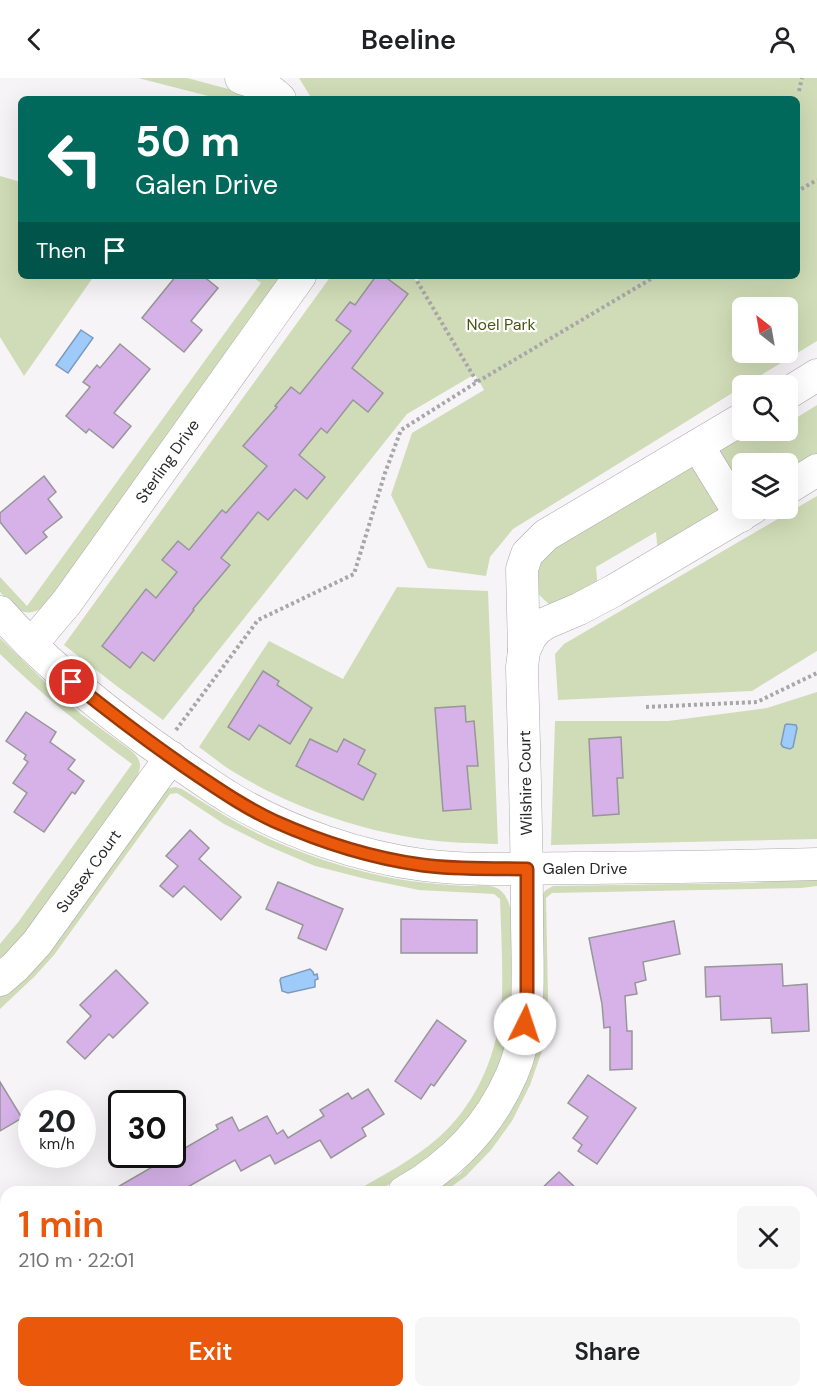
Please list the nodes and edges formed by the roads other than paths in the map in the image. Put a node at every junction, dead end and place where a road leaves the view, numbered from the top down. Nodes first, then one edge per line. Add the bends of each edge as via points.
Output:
1 (241, 78) edge
2 (278, 96) edge
3 (298, 279) edge
4 (817, 375) edge
5 (798, 387) edge
6 (732, 425) edge
7 (698, 446) junction
8 (817, 470) edge
9 (798, 482) edge
10 (732, 492) edge
11 (735, 519) edge
12 (0, 612) edge
13 (31, 645) junction
14 (524, 651) junction
15 (174, 744) junction
16 (817, 864) edge
17 (527, 869) junction
18 (0, 980) edge
19 (413, 1186) edge

1 - 2 street
3 - 13 street, Sterling Drive via 67,602
4 - 5 street
6 - 7 street, Wilshire Court
7 - 10 street
7 - 14 street, Wilshire Court via 532,548 522,569
8 - 9 street
11 - 14 street via 613,591 546,622 536,630
12 - 13 street, Galen Drive
13 - 15 street, Galen Drive via 128,727
14 - 17 street, Wilshire Court
15 - 17 street, Galen Drive via 233,799 274,821 334,845 424,865
15 - 18 street, Sussex Court via 37,943
16 - 17 street, Galen Drive
17 - 19 street, Wilshire Court via 527,1008 513,1072 500,1101 474,1137 451,1160

